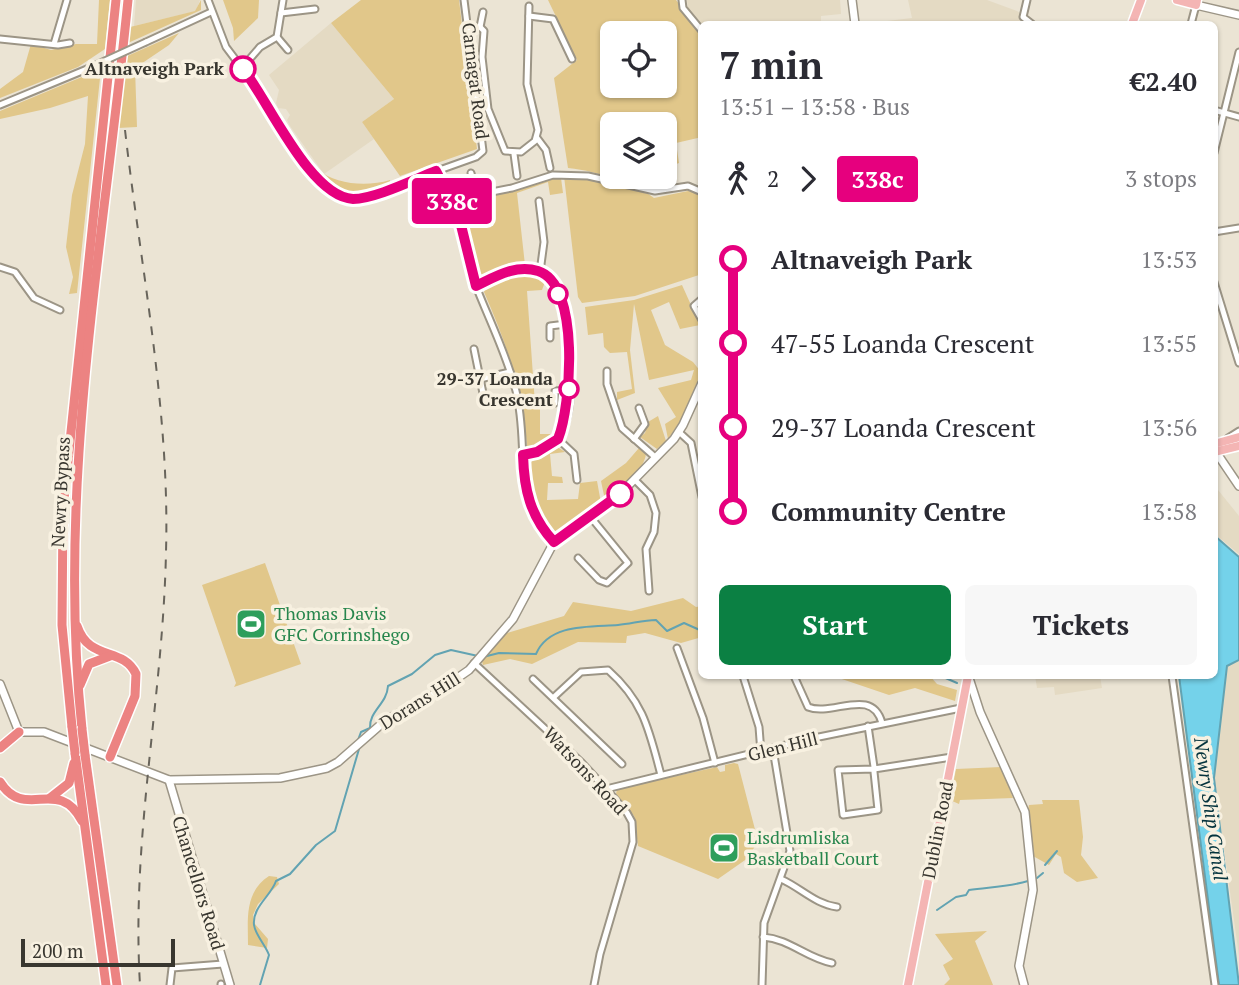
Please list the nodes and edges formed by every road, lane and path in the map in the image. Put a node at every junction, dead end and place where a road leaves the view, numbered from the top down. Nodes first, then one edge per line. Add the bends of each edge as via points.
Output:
1 (67, 0) edge
2 (116, 0) edge
3 (128, 0) edge
4 (208, 0) edge
5 (283, 0) edge
6 (464, 0) edge
7 (682, 0) edge
8 (852, 0) edge
9 (1027, 0) edge
10 (1141, 0) edge
11 (1177, 0) edge
12 (1194, 3) edge
13 (529, 6) dead end
14 (316, 9) dead end
15 (211, 12) junction
16 (482, 12) dead end
17 (281, 13) junction
18 (529, 16) junction
19 (1239, 16) edge
20 (855, 21) edge
21 (1028, 21) edge
22 (1133, 21) edge
23 (1191, 21) edge
24 (698, 26) edge
25 (480, 27) junction
26 (468, 28) junction
27 (278, 37) junction
28 (0, 39) edge
29 (70, 43) dead end
30 (54, 44) junction
31 (288, 50) dead end
32 (567, 50) junction
33 (1239, 52) edge
34 (560, 53) dead end
35 (572, 59) dead end
36 (242, 68) junction
37 (0, 106) edge
38 (1218, 111) edge
39 (1224, 113) junction
40 (1239, 117) edge
41 (1218, 137) edge
42 (537, 138) junction
43 (514, 154) junction
44 (540, 165) dead end
45 (525, 169) dead end
46 (436, 171) junction
47 (470, 173) dead end
48 (698, 190) edge
49 (476, 194) junction
50 (451, 200) junction
51 (539, 201) dead end
52 (1239, 228) edge
53 (1218, 231) edge
54 (0, 267) edge
55 (540, 271) junction
56 (476, 286) junction
57 (1218, 295) edge
58 (60, 310) dead end
59 (566, 324) junction
60 (1239, 336) edge
61 (550, 338) dead end
62 (1231, 338) junction
63 (465, 356) dead end
64 (1239, 363) edge
65 (607, 371) dead end
66 (510, 372) junction
67 (480, 379) junction
68 (569, 390) junction
69 (698, 392) edge
70 (485, 402) dead end
71 (555, 402) dead end
72 (639, 408) dead end
73 (1239, 431) edge
74 (679, 432) junction
75 (1239, 437) edge
76 (558, 439) junction
77 (634, 439) junction
78 (1218, 446) edge
79 (1239, 446) edge
80 (1218, 447) edge
81 (1218, 447) edge
82 (1218, 449) edge
83 (523, 455) junction
84 (655, 457) junction
85 (698, 477) edge
86 (577, 480) dead end
87 (635, 480) junction
88 (1239, 486) edge
89 (589, 515) junction
90 (554, 542) junction
91 (578, 558) dead end
92 (649, 591) dead end
93 (74, 618) junction
94 (677, 648) dead end
95 (111, 656) junction
96 (477, 658) junction
97 (533, 679) dead end
98 (744, 679) edge
99 (795, 679) edge
100 (967, 679) edge
101 (969, 679) edge
102 (1172, 679) edge
103 (0, 684) edge
104 (78, 697) junction
105 (554, 697) junction
106 (961, 708) junction
107 (882, 723) junction
108 (868, 726) junction
109 (77, 728) junction
110 (19, 732) junction
111 (0, 748) edge
112 (774, 749) junction
113 (761, 753) junction
114 (78, 754) junction
115 (110, 757) junction
116 (952, 757) junction
117 (715, 763) junction
118 (622, 764) dead end
119 (874, 769) junction
120 (661, 775) junction
121 (169, 780) junction
122 (0, 782) edge
123 (606, 789) junction
124 (48, 799) junction
125 (85, 826) junction
126 (781, 879) junction
127 (837, 907) dead end
128 (763, 937) junction
129 (832, 963) dead end
130 (223, 964) junction
131 (1215, 983) edge
132 (911, 984) edge
133 (106, 985) edge
134 (117, 985) edge
135 (170, 985) edge
136 (224, 985) edge
137 (594, 985) edge
138 (762, 985) edge
139 (1024, 985) edge

1 - 30 street
2 - 109 highway, Newry Bypass via 63,509 62,625
3 - 93 highway, Newry Bypass via 79,434
4 - 15 street
5 - 17 street
6 - 26 street, Carnagat Road
7 - 24 street
8 - 20 street
9 - 21 street via 1023,17
10 - 22 main road
11 - 12 main road
12 - 19 street
12 - 23 street
13 - 18 street
14 - 17 street
15 - 36 street via 226,47
15 - 37 street, bridge
16 - 25 street
17 - 27 street
18 - 32 street via 553,19
18 - 42 street via 527,84 538,124
25 - 26 street
25 - 43 street via 485,35 482,57 488,109 500,147
26 - 46 street, Carnagat Road via 483,151
27 - 31 street
27 - 36 street via 260,47
28 - 30 street
29 - 30 street
32 - 34 street
32 - 35 street
33 - 39 street
36 - 46 street via 307,167 333,192 347,198 364,197
38 - 39 street
39 - 40 street
39 - 41 street
42 - 43 street via 526,150
42 - 44 street via 547,150 549,166
43 - 45 street via 516,173
46 - 50 street
47 - 49 street
48 - 49 street via 688,186 655,191 588,176 553,175
49 - 50 street
50 - 56 street
51 - 55 street via 544,242
52 - 53 street
54 - 58 street via 15,272 34,298
55 - 56 street via 515,270
55 - 59 street via 559,295
56 - 66 street
57 - 62 street
59 - 61 street via 550,326
59 - 68 street
60 - 62 street
62 - 64 street
63 - 67 street via 474,352
65 - 77 street via 619,419
66 - 67 street
66 - 83 street
67 - 70 street
68 - 71 street via 555,391
68 - 76 street
69 - 74 street, Dorans Hill
72 - 77 street via 645,424
73 - 78 street
74 - 84 street, Dorans Hill
74 - 85 street via 691,443
75 - 80 main road
76 - 83 street
76 - 86 street via 575,454
77 - 84 street
79 - 81 main road
82 - 88 street
83 - 90 street via 528,500
84 - 87 street, Dorans Hill
87 - 89 street, Dorans Hill
87 - 92 street via 650,495 656,513 646,549
89 - 90 street, Dorans Hill
89 - 91 street via 628,563 607,583
90 - 96 street, Dorans Hill via 513,620
93 - 95 highway via 89,647
93 - 104 highway, Newry Bypass
94 - 117 street
95 - 104 highway via 95,659 85,668
95 - 115 highway via 129,663 137,680
96 - 121 street, Dorans Hill via 446,687 386,720 327,768 295,776
96 - 123 street, Watsons Road
97 - 105 street
98 - 113 street via 759,727
99 - 107 street via 808,708 869,705 877,710
100 - 106 main road, Dublin Road
101 - 139 street via 1025,812 1033,890 1019,967
102 - 131 street
103 - 110 street
104 - 109 highway, Newry Bypass
105 - 118 street
105 - 120 street via 581,673 608,670 647,719
106 - 107 street, Glen Hill
106 - 116 main road, Dublin Road
107 - 108 street, Glen Hill
108 - 112 street, Glen Hill
108 - 119 street
109 - 114 highway, Newry Bypass, bridge
110 - 111 highway
110 - 115 street, Dorans Hill via 44,732
112 - 113 street, Glen Hill
112 - 126 street via 790,851
113 - 117 street, Glen Hill
114 - 124 highway via 69,783
114 - 125 highway, Newry Bypass
114 - 134 highway, Newry Bypass
115 - 121 street, Dorans Hill
116 - 119 street
116 - 132 main road, Dublin Road
117 - 120 street, Glen Hill
119 - 119 street via 836,772 843,815 878,810
120 - 123 street, Glen Hill
121 - 130 street, Chancellors Road
122 - 124 highway via 7,792 22,799
123 - 137 street, Watsons Road via 627,813 634,833
124 - 125 highway via 68,803
125 - 133 highway, Newry Bypass
126 - 127 street via 819,904
126 - 128 street via 768,908
128 - 129 street via 788,941 816,959
128 - 138 street
130 - 135 street via 172,968
130 - 136 street, Chancellors Road

